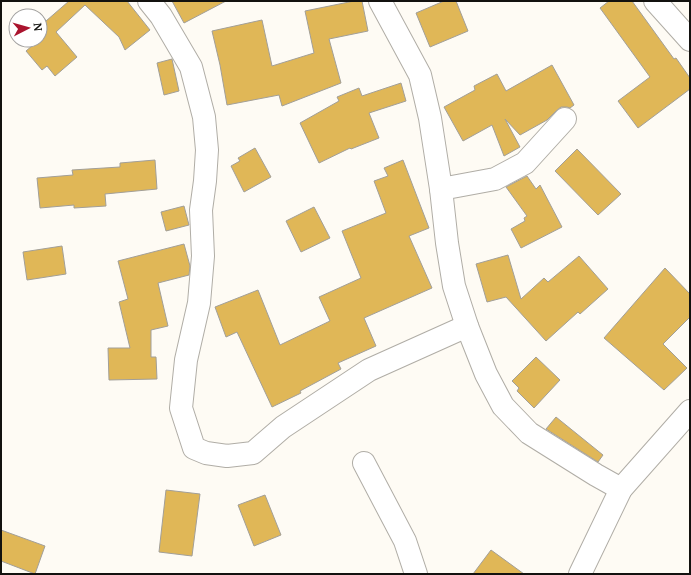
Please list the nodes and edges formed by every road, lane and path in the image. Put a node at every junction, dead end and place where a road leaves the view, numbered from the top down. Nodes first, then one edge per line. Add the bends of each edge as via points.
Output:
1 (149, 1) edge
2 (380, 1) edge
3 (655, 1) edge
4 (690, 40) edge
5 (565, 119) dead end
6 (441, 189) junction
7 (466, 326) junction
8 (690, 412) edge
9 (364, 463) dead end
10 (621, 489) junction
11 (416, 574) edge
12 (580, 574) edge

1 - 7 street via 191,67 204,117 206,150 201,210 203,256 199,303 186,360 181,408 194,448 227,456 253,453 283,427 369,370
2 - 6 street via 420,75 430,118
3 - 4 street
5 - 6 street via 525,163 495,179
6 - 7 street via 454,286
7 - 10 street via 486,374 508,412 529,433
8 - 10 street
9 - 11 street via 405,541
10 - 12 street

